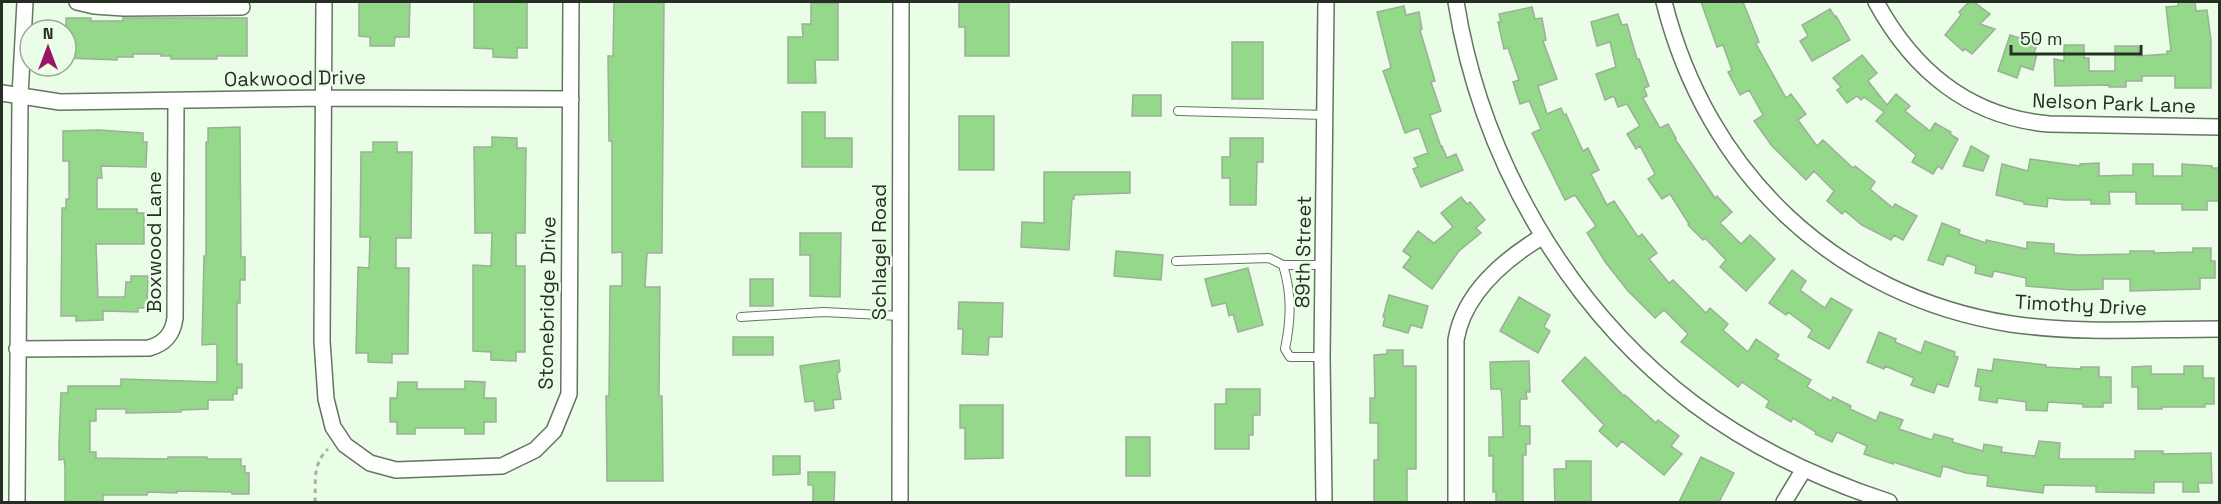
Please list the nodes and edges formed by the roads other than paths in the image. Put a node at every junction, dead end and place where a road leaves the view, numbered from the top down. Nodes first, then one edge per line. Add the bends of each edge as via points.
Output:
1 (25, 2) edge
2 (77, 2) edge
3 (324, 2) edge
4 (571, 2) edge
5 (901, 2) edge
6 (1326, 2) edge
7 (1456, 2) edge
8 (1664, 2) edge
9 (1876, 2) edge
10 (124, 4) edge
11 (242, 7) dead end
12 (2, 93) edge
13 (20, 96) junction
14 (324, 98) junction
15 (571, 99) junction
16 (176, 100) junction
17 (1178, 111) dead end
18 (1326, 114) junction
19 (2220, 127) edge
20 (1543, 236) junction
21 (1176, 261) dead end
22 (1284, 265) junction
23 (1324, 265) junction
24 (900, 316) junction
25 (741, 317) dead end
26 (2220, 329) edge
27 (17, 349) junction
28 (1322, 357) junction
29 (1804, 469) junction
30 (17, 502) edge
31 (900, 502) edge
32 (1324, 502) edge
33 (1456, 502) edge
34 (1785, 502) edge
35 (1889, 502) edge

1 - 13 street
2 - 10 street via 94,6
3 - 14 street, Stonebridge Drive
4 - 15 street, Stonebridge Drive
5 - 24 street, Schlagel Road
6 - 18 street, 89th Street
7 - 20 street via 1486,117
8 - 26 street, Timothy Drive via 1695,91 1735,159 1792,220 1882,282 1956,312 2000,321 2072,329
9 - 19 street, Nelson Park Lane via 1897,37 1926,69 1953,91 1996,112 2049,124
10 - 11 street
12 - 13 street, Oakwood Drive
13 - 16 street, Oakwood Drive via 60,102
13 - 27 street
14 - 15 street, Oakwood Drive
14 - 15 street, Stonebridge Drive via 322,341 326,399 333,427 345,445 370,463 396,470 502,466 535,450 554,431 569,394
14 - 16 street, Oakwood Drive
16 - 27 street, Boxwood Lane via 172,331 160,344 149,348
17 - 18 lane
18 - 23 street, 89th Street
20 - 29 street via 1591,303 1656,372 1733,430
20 - 33 street via 1496,269 1460,326 1456,340
21 - 22 lane via 1269,258
22 - 23 lane
22 - 28 lane via 1290,321 1285,349 1290,357
23 - 28 street, 89th Street
24 - 25 lane via 824,312
24 - 31 street, Schlagel Road
27 - 30 street
28 - 32 street, 89th Street
29 - 34 street
29 - 35 street

